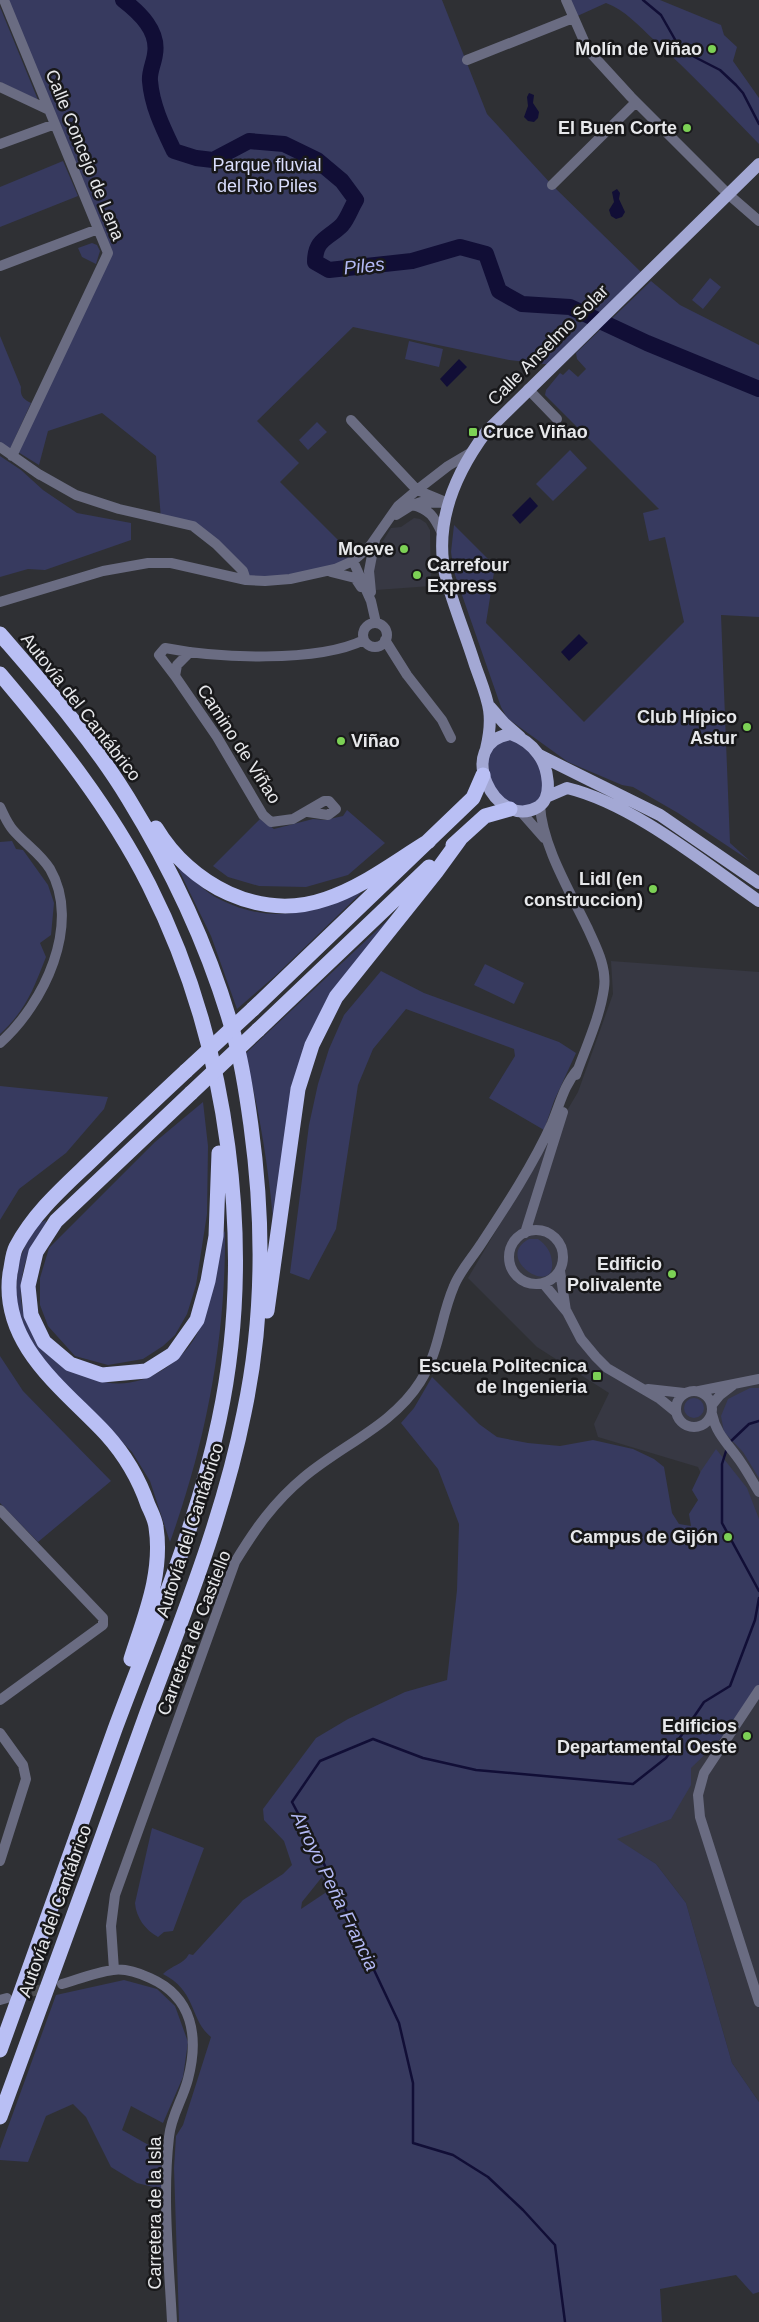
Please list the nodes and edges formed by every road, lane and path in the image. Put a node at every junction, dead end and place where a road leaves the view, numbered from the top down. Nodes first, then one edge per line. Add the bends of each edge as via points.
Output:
1 (4, 0) edge
2 (566, 0) edge
3 (573, 18) junction
4 (467, 60) dead end
5 (0, 88) edge
6 (636, 102) junction
7 (49, 110) junction
8 (55, 124) junction
9 (0, 144) edge
10 (759, 164) edge
11 (552, 185) dead end
12 (728, 194) junction
13 (759, 221) edge
14 (98, 229) junction
15 (0, 266) edge
16 (528, 389) junction
17 (557, 419) dead end
18 (351, 420) dead end
19 (0, 447) edge
20 (470, 453) junction
21 (12, 456) junction
22 (417, 490) junction
23 (448, 503) junction
24 (412, 505) junction
25 (385, 523) junction
26 (443, 536) junction
27 (376, 537) junction
28 (355, 559) junction
29 (328, 572) junction
30 (370, 578) junction
31 (246, 580) junction
32 (4, 601) edge
33 (371, 601) junction
34 (376, 623) junction
35 (3, 638) edge
36 (364, 640) junction
37 (385, 640) junction
38 (190, 652) junction
39 (0, 674) edge
40 (175, 676) junction
41 (490, 707) junction
42 (451, 738) dead end
43 (522, 738) junction
44 (486, 749) junction
45 (539, 755) junction
46 (483, 776) junction
47 (543, 801) junction
48 (0, 807) edge
49 (516, 811) junction
50 (308, 812) dead end
51 (460, 839) junction
52 (429, 841) junction
53 (549, 844) junction
54 (759, 883) edge
55 (759, 901) edge
56 (0, 1043) edge
57 (578, 1070) junction
58 (217, 1089) junction
59 (550, 1149) junction
60 (529, 1165) junction
61 (538, 1187) junction
62 (538, 1230) junction
63 (525, 1233) junction
64 (560, 1271) junction
65 (543, 1283) junction
66 (567, 1312) junction
67 (759, 1379) edge
68 (736, 1383) junction
69 (643, 1389) junction
70 (698, 1391) junction
71 (684, 1393) junction
72 (712, 1409) junction
73 (676, 1412) junction
74 (699, 1427) junction
75 (721, 1438) junction
76 (759, 1492) edge
77 (0, 1510) edge
78 (196, 1577) junction
79 (759, 1690) edge
80 (0, 1700) edge
81 (0, 1733) edge
82 (0, 1861) edge
83 (61, 1882) junction
84 (114, 1970) junction
85 (62, 1984) tunnel mouth
86 (759, 2002) edge
87 (0, 2050) edge
88 (0, 2118) edge
89 (172, 2322) edge

1 - 7 street, Calle Concejo de Lena
2 - 3 street
3 - 4 street
3 - 6 street via 588,50
5 - 7 street
6 - 11 street
6 - 12 street
7 - 8 street, Calle Concejo de Lena
8 - 9 street
8 - 14 street, Calle Concejo de Lena
10 - 12 main road, Calle Anselmo Solar
12 - 13 street
12 - 16 main road, Calle Anselmo Solar
14 - 15 street
14 - 21 street, Calle Concejo de Lena via 108,253
16 - 17 street
16 - 20 main road, Calle Anselmo Solar
18 - 22 street
19 - 21 street
20 - 22 street
20 - 23 main road, Calle Anselmo Solar
21 - 31 street via 76,495 118,510 193,526 243,571
22 - 23 street
22 - 25 street via 398,506
23 - 24 street via 420,502
23 - 26 main road, Calle Anselmo Solar
24 - 25 street
24 - 26 street via 430,512
25 - 27 street
26 - 41 main road, Calle Anselmo Solar via 446,577
27 - 28 street
27 - 30 street
28 - 29 street
28 - 30 street
28 - 33 street
29 - 31 street via 290,579
29 - 33 street via 354,578
30 - 33 street
31 - 32 street via 171,563 148,562 103,571
33 - 34 street
34 - 36 street via 365,628
34 - 37 street via 385,630
35 - 52 highway via 92,735 178,858 205,882 234,897 258,904 297,906 325,900 351,889
35 - 78 highway, Autovía del Cantábrico via 94,748 127,796 159,853 203,942 241,1064 258,1176 259,1299 244,1417 224,1494
36 - 37 street via 376,647
36 - 38 street, Camino de Viñao via 336,649 298,655
37 - 42 street via 442,720
38 - 40 street, Camino de Viñao via 177,665
38 - 40 street, Camino de Viñao via 164,648 159,652
39 - 58 highway, Autovía del Cantábrico via 52,734 126,844 150,886 196,1002 213,1059
40 - 50 street, Camino de Viñao via 217,737 262,815 271,822 293,819
41 - 43 main road, Calle Anselmo Solar
41 - 44 main road, Calle Anselmo Solar via 491,728
43 - 44 main road via 503,735
43 - 45 main road
44 - 46 main road
45 - 47 main road via 547,776
45 - 54 main road via 660,815
46 - 49 main road via 493,796
46 - 52 highway via 473,798
47 - 49 main road
47 - 53 street, Carretera de Castiello via 541,817
47 - 55 main road via 567,788 612,805 653,827
48 - 56 street via 14,831 48,867 61,897 62,912 48,979 16,1029
49 - 51 highway via 485,816
49 - 53 street, Carretera de Castiello via 533,822
51 - 58 highway, bridge via 56,1221 36,1252 28,1286 31,1315 44,1342 70,1364 102,1375 146,1371 173,1354 197,1320 208,1281 219,1208
51 - 78 highway via 336,997 312,1045 298,1089 250,1424 231,1496
52 - 83 highway, bridge via 61,1189 32,1220 14,1250 8,1282 14,1328 51,1381 126,1459 156,1525 158,1558 153,1592 79,1810
53 - 57 street, Carretera de Castiello via 604,971 600,1007
57 - 59 street, Carretera de Castiello
57 - 60 street, Carretera de Castiello via 569,1080 552,1124
58 - 83 highway, Autovía del Cantábrico via 232,1192 236,1272 229,1363 220,1418 206,1474 173,1573
59 - 60 street, Carretera de Castiello via 538,1154
59 - 61 street
60 - 84 street, Carretera de Castiello via 454,1285 440,1341 420,1382 385,1420 283,1496 256,1528 235,1562 114,1895 111,1926
61 - 62 street via 534,1220
61 - 63 street
62 - 63 street
62 - 64 street via 555,1237 560,1245 563,1254
63 - 65 street via 511,1248 512,1269 528,1283
64 - 65 street
64 - 66 street
65 - 66 street
66 - 69 street via 581,1339 596,1357 607,1368
67 - 68 street
68 - 70 street
68 - 72 street via 720,1395
69 - 71 street
69 - 73 street
70 - 71 street
70 - 72 street via 707,1396
71 - 73 street via 676,1404
72 - 74 street via 705,1424
72 - 75 street via 714,1425
73 - 74 street via 685,1425
74 - 75 street
75 - 76 street
77 - 80 street via 103,1618 103,1625
78 - 88 highway, Autovía del Cantábrico
79 - 86 street via 704,1773 698,1795 700,1817
81 - 82 street via 23,1765 26,1780
83 - 87 highway, Autovía del Cantábrico
84 - 85 street, Carretera de la Isla
84 - 89 street, Carretera de la Isla via 138,1972 164,1984 179,1998 190,2018 194,2043 188,2080 169,2136 167,2206

